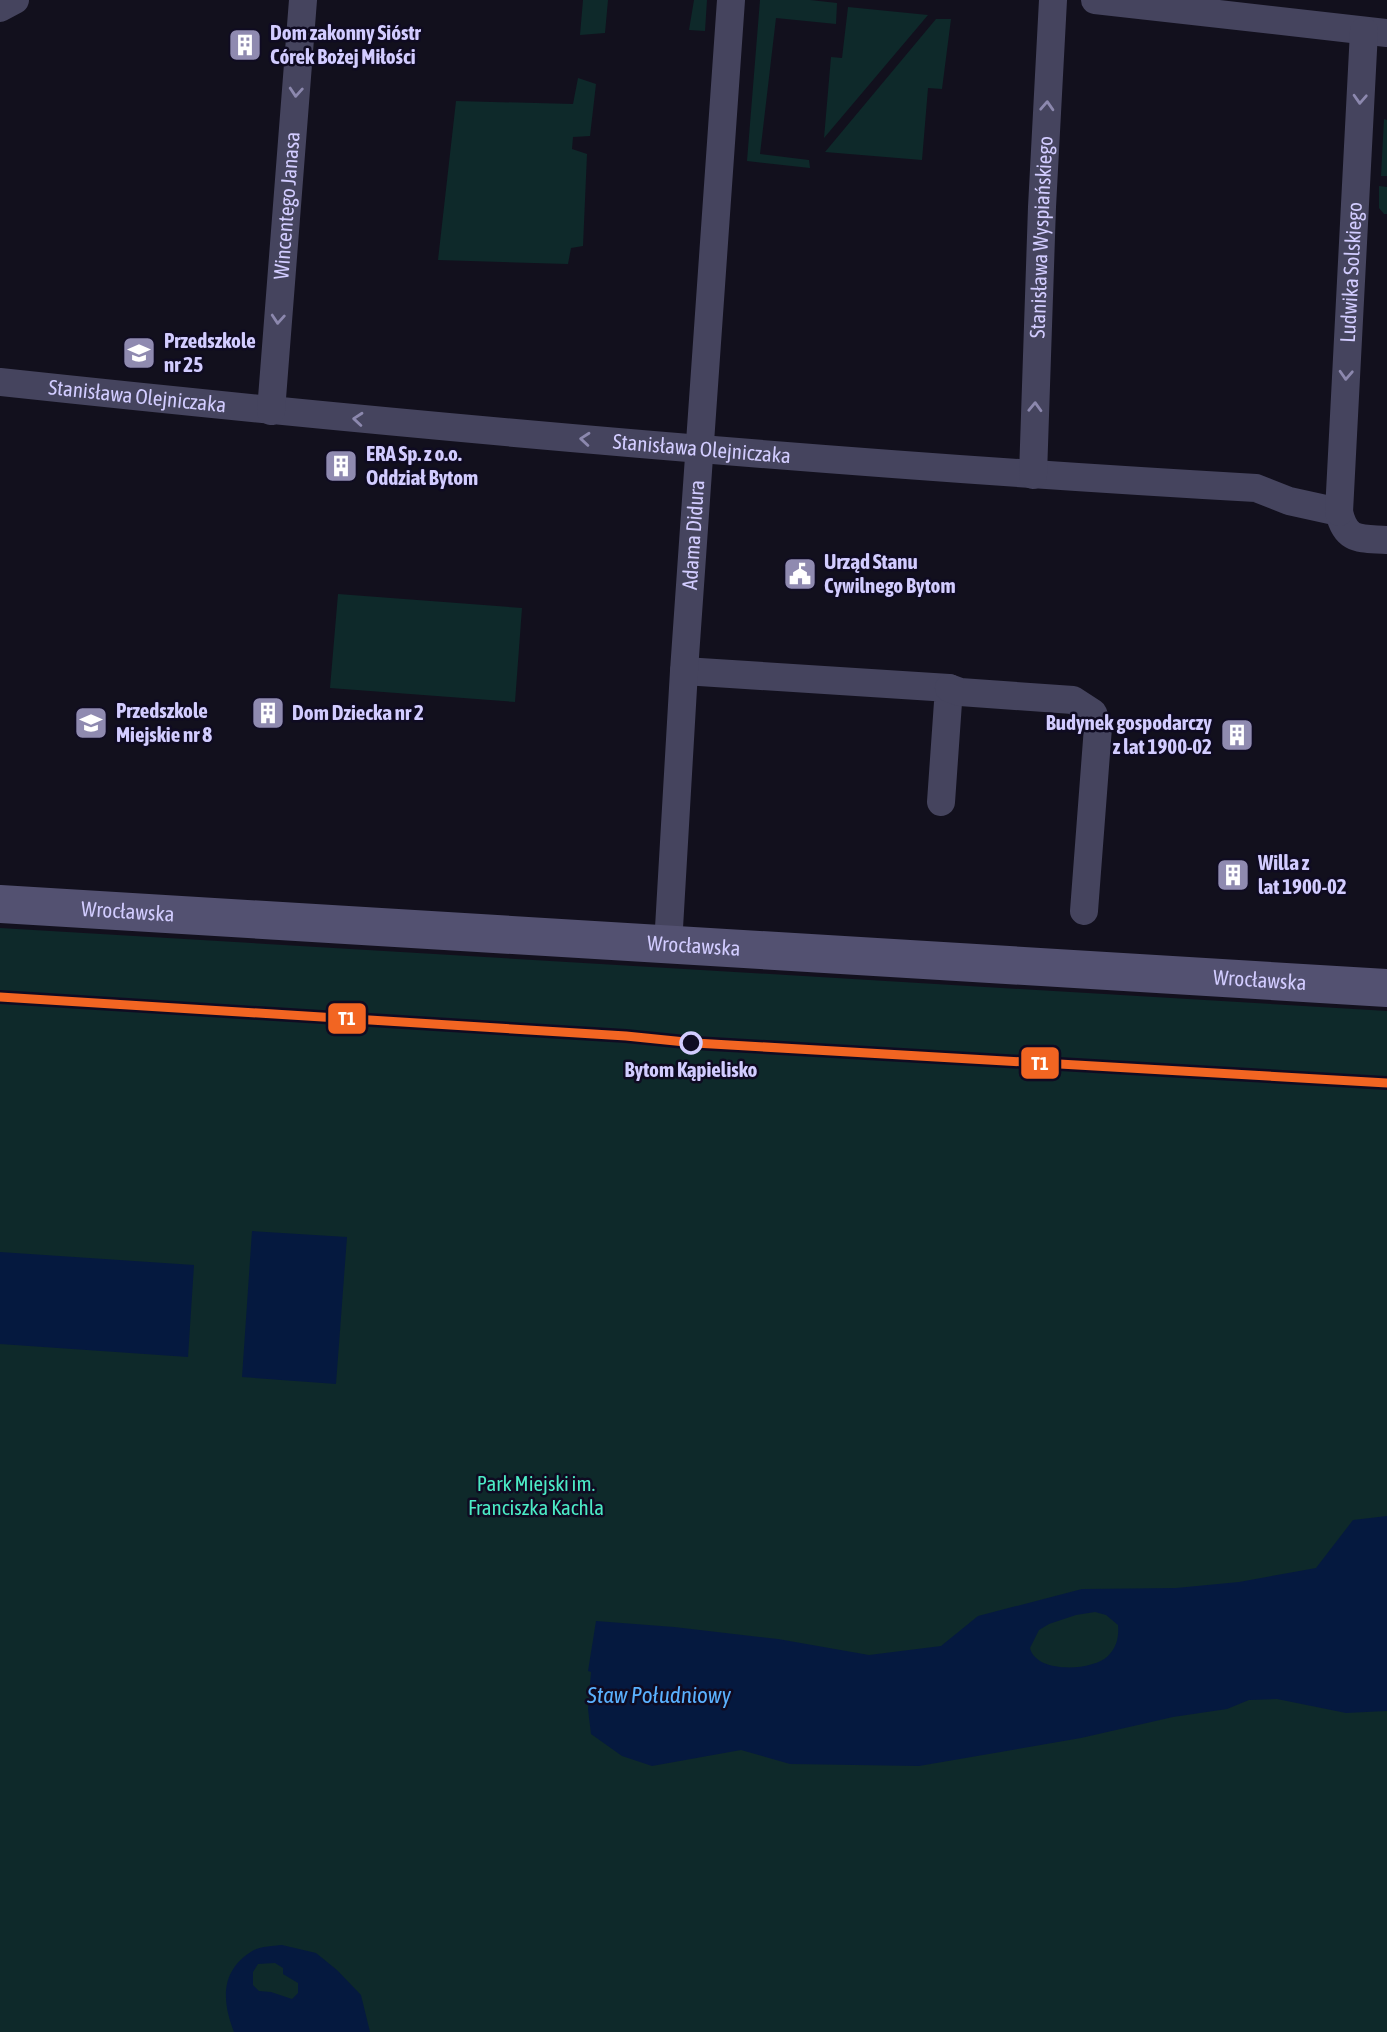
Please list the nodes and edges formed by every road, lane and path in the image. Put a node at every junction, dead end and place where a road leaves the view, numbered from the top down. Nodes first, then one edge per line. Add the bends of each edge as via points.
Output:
1 (303, 0) edge
2 (731, 0) edge
3 (1053, 0) edge
4 (1095, 0) edge
5 (1375, 32) edge
6 (0, 382) edge
7 (271, 411) junction
8 (701, 450) junction
9 (1033, 475) junction
10 (1339, 513) junction
11 (1387, 540) edge
12 (684, 671) junction
13 (949, 688) junction
14 (941, 802) dead end
15 (0, 904) edge
16 (1084, 911) dead end
17 (668, 945) junction
18 (1387, 988) edge

1 -> 7 street, Wincentego Janasa
2 - 8 street, Adama Didura
9 -> 3 street, Stanisława Wyspiańskiego
4 - 5 street
5 -> 10 street, Ludwika Solskiego
6 - 7 street, Stanisława Olejniczaka
8 -> 7 street, Stanisława Olejniczaka
8 - 9 street, Stanisława Olejniczaka
8 - 12 street, Adama Didura
9 - 10 street, Stanisława Olejniczaka via 1256,488
10 - 11 street via 1342,526 1356,538
12 - 13 street
12 - 17 street, Adama Didura
13 - 14 street
13 - 16 street via 1073,699 1093,713 1098,727
15 - 17 main road, Wrocławska
17 - 18 main road, Wrocławska

